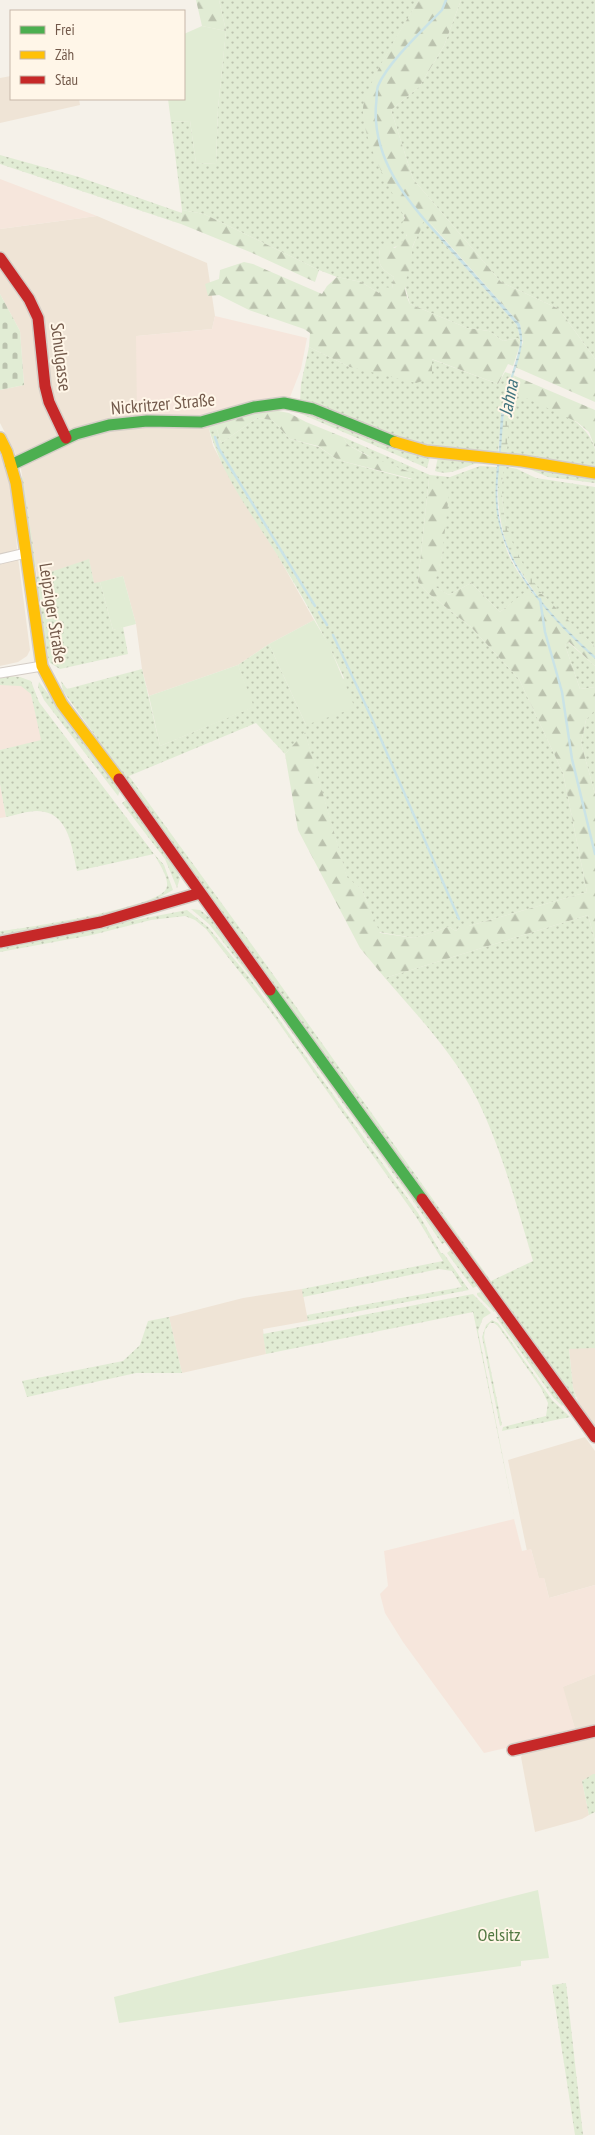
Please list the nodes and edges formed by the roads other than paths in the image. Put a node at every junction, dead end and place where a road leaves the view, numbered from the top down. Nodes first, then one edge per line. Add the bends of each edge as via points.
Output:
1 (0, 258) edge
2 (0, 438) edge
3 (66, 438) junction
4 (11, 465) junction
5 (595, 473) edge
6 (26, 553) junction
7 (0, 559) edge
8 (42, 666) junction
9 (0, 673) edge
10 (200, 893) junction
11 (0, 942) edge
12 (595, 1438) edge
13 (595, 1732) edge
14 (513, 1750) dead end

1 - 3 street, Schulgasse via 29,299 38,318 44,386
2 - 4 street, Leipziger Straße
3 - 4 street, Nickritzer Straße
3 - 5 street, Nickritzer Straße via 109,425 147,421 201,422 254,407 294,404 434,453
4 - 6 street, Leipziger Straße
6 - 7 street, Leipziger Straße
6 - 8 street, Leipziger Straße
8 - 9 street
8 - 10 street, Leipziger Straße via 54,691
10 - 11 street via 85,926
10 - 12 street, Leipziger Straße
13 - 14 street

